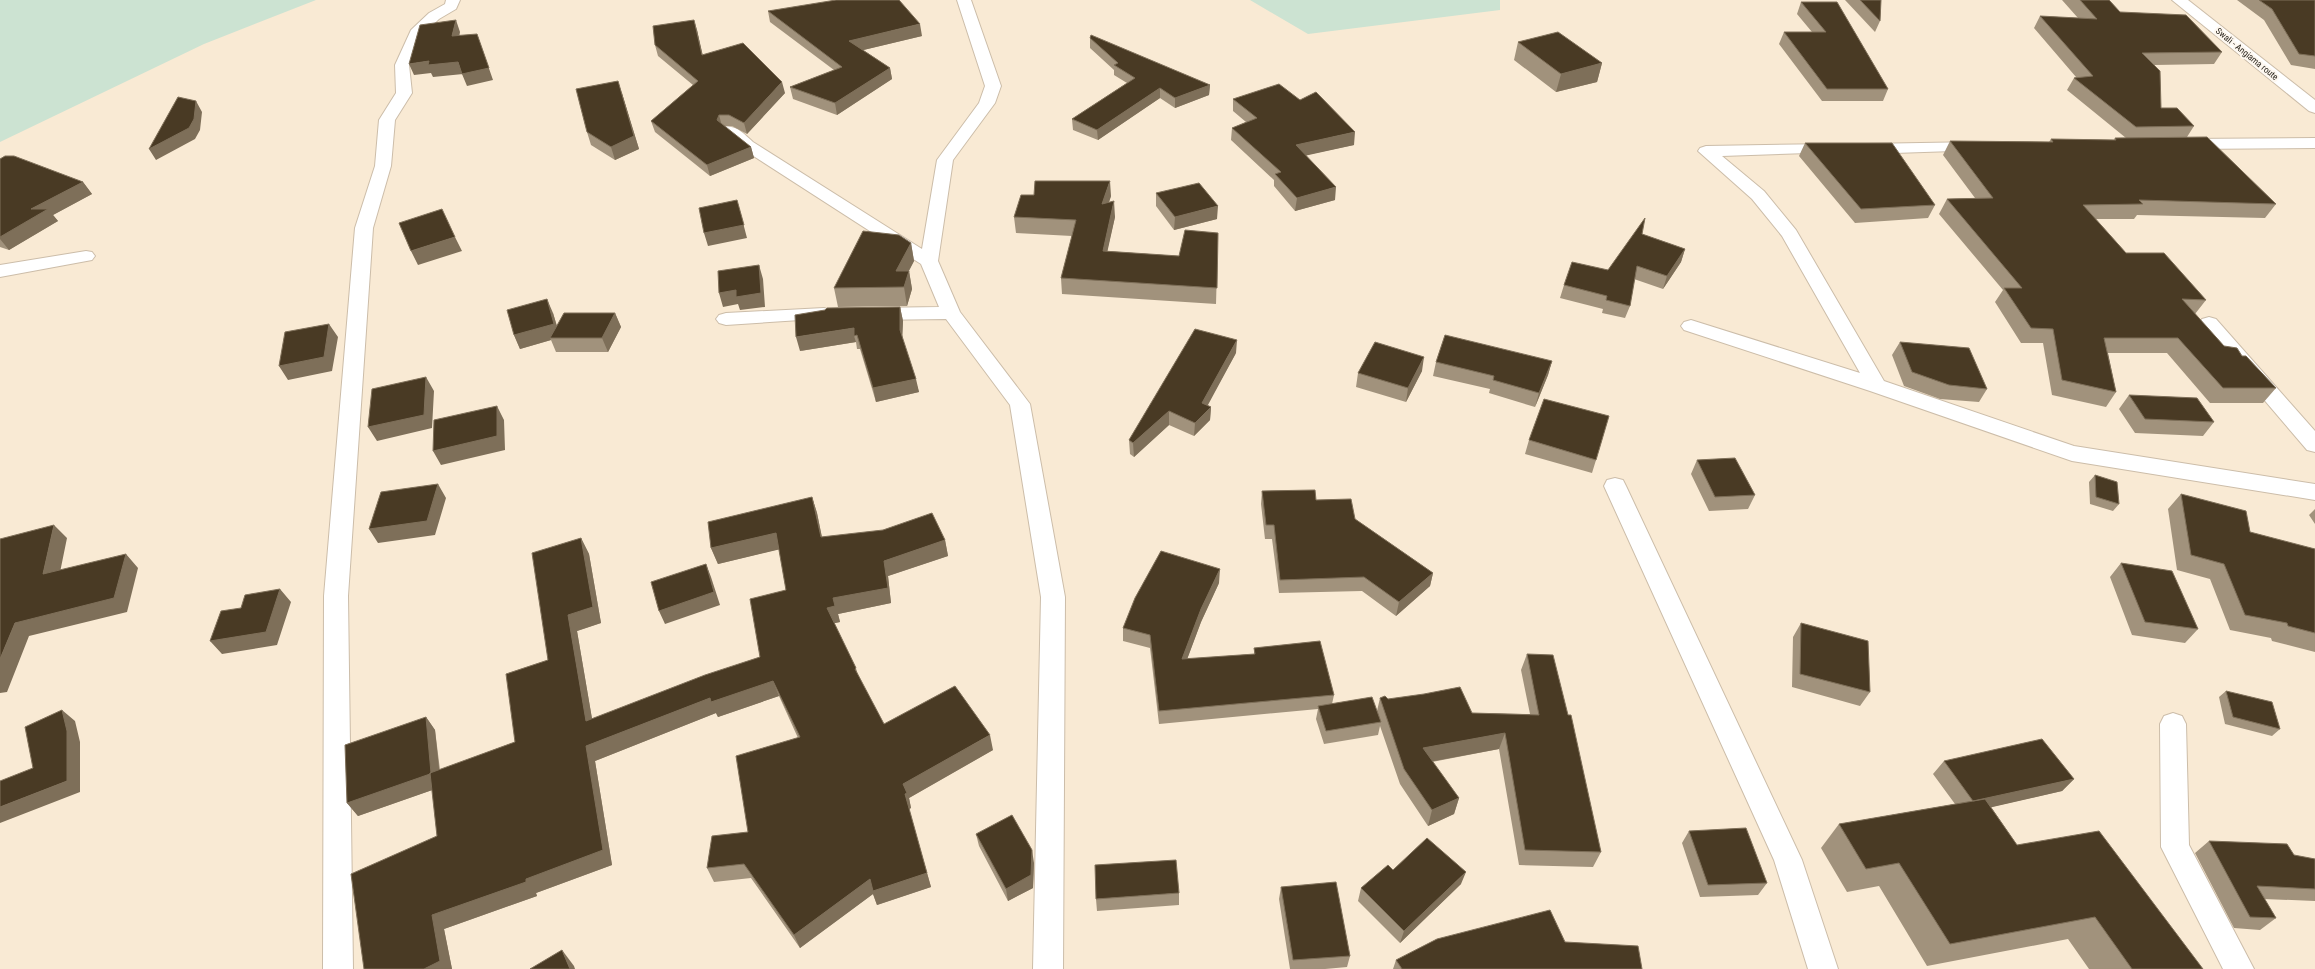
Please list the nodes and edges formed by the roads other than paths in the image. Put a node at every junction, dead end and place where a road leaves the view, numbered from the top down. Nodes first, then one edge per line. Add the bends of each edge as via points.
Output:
1 (453, 0) edge
2 (964, 0) edge
3 (2179, 0) edge
4 (2315, 108) edge
5 (728, 130) edge
6 (2315, 143) edge
7 (2173, 145) edge
8 (1991, 147) edge
9 (86, 256) dead end
10 (930, 261) junction
11 (0, 271) edge
12 (951, 313) junction
13 (726, 319) dead end
14 (2209, 323) dead end
15 (1691, 326) dead end
16 (1878, 386) junction
17 (2315, 445) edge
18 (1615, 486) dead end
19 (2315, 492) edge
20 (2173, 724) dead end
21 (338, 969) edge
22 (1048, 969) edge
23 (1822, 969) edge
24 (2239, 969) edge

1 - 21 street via 451,6 434,16 416,33 402,65 404,93 386,120 383,166 364,228 336,596
2 - 10 street via 993,86 987,103 945,160
3 - 4 street, Swali - Angiama route
5 - 10 street via 747,145
6 - 7 street
8 - 16 street via 1706,151 1758,195 1790,234
9 - 11 street
10 - 12 street
12 - 13 street via 789,315
12 - 22 street via 1020,404 1053,597
14 - 17 street
15 - 16 street
16 - 19 street via 2072,453
18 - 23 street via 1788,860
20 - 24 street via 2175,847

